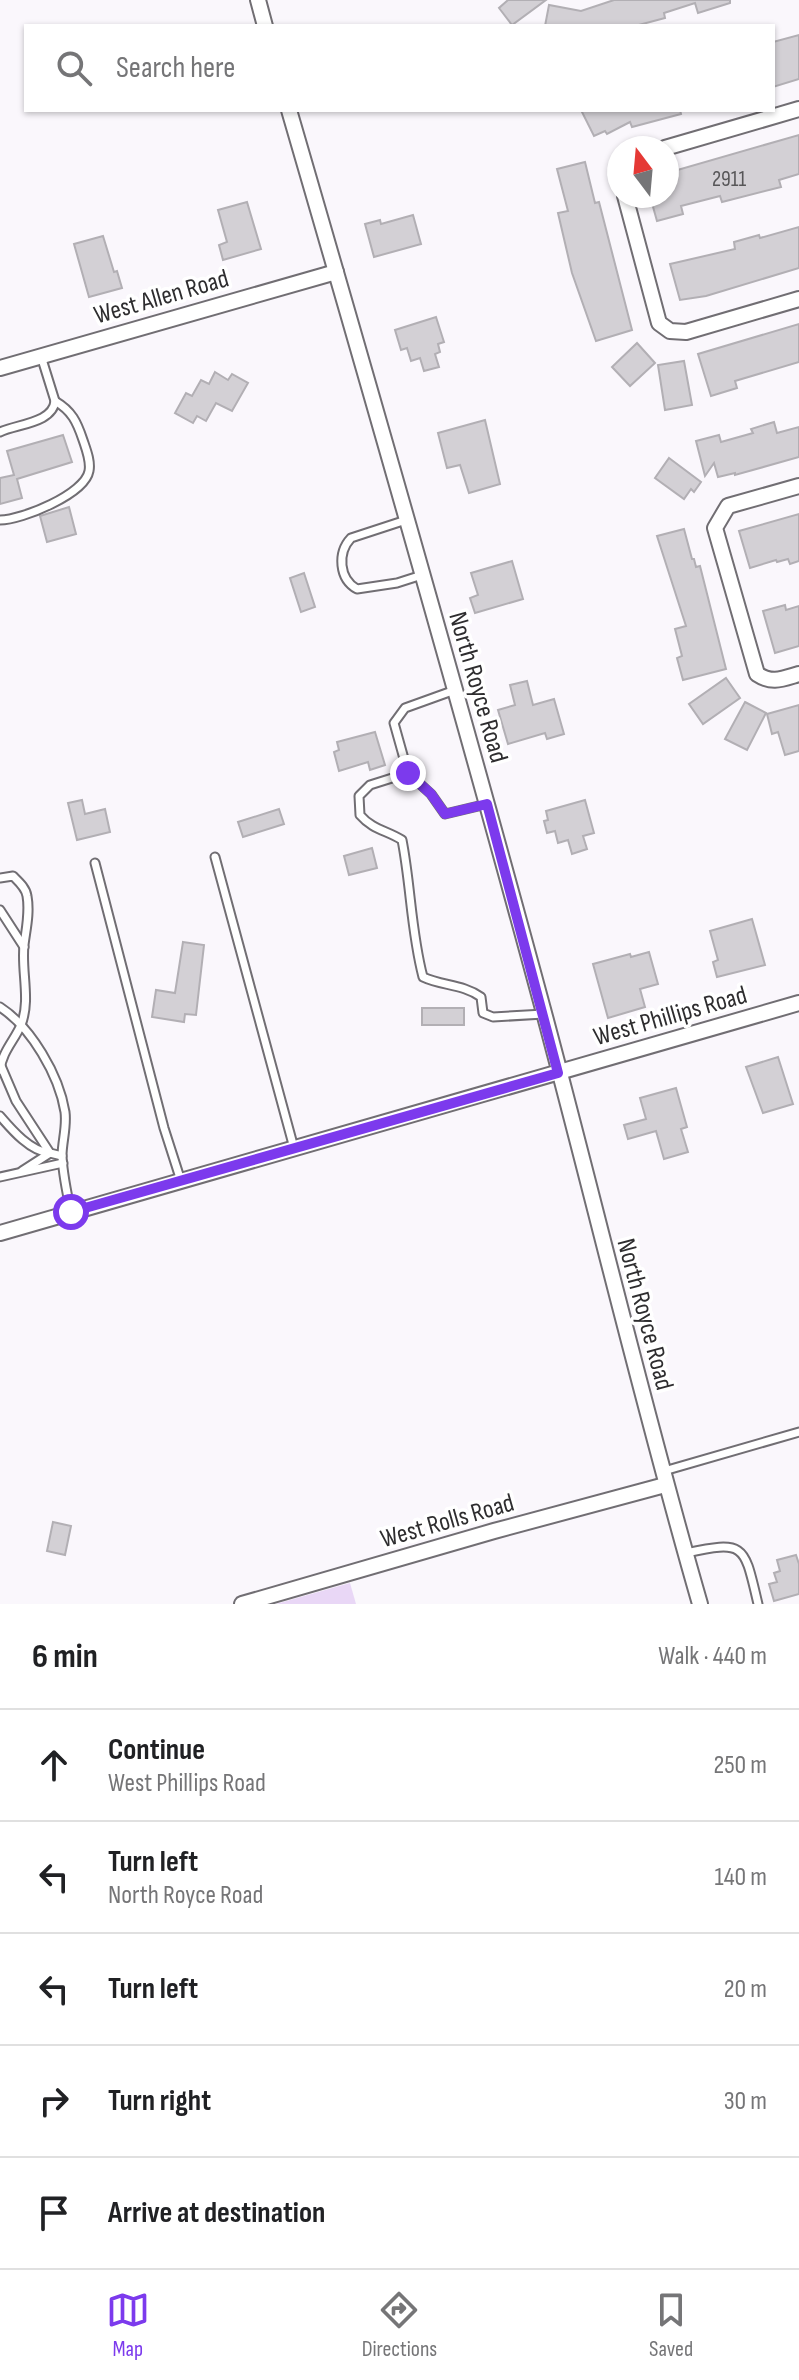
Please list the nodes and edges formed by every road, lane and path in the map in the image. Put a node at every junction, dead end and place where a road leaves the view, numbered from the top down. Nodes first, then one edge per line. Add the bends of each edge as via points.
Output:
1 (258, 0) edge
2 (264, 24) edge
3 (799, 109) edge
4 (290, 112) edge
5 (679, 144) edge
6 (628, 208) edge
7 (336, 272) junction
8 (799, 299) edge
9 (41, 356) junction
10 (0, 368) edge
11 (55, 401) junction
12 (0, 432) edge
13 (799, 486) edge
14 (0, 520) edge
15 (406, 520) junction
16 (422, 575) junction
17 (799, 674) edge
18 (455, 690) junction
19 (408, 773) junction
20 (487, 804) junction
21 (215, 857) dead end
22 (95, 863) dead end
23 (0, 878) edge
24 (0, 910) edge
25 (24, 947) junction
26 (799, 1003) edge
27 (0, 1007) edge
28 (544, 1014) junction
29 (21, 1024) junction
30 (1, 1064) edge
31 (0, 1070) edge
32 (558, 1073) junction
33 (0, 1116) edge
34 (294, 1148) junction
35 (50, 1153) junction
36 (63, 1160) junction
37 (22, 1171) junction
38 (0, 1177) edge
39 (181, 1181) junction
40 (71, 1212) junction
41 (0, 1233) edge
42 (799, 1432) edge
43 (664, 1478) junction
44 (686, 1553) junction
45 (242, 1604) edge
46 (700, 1604) edge
47 (758, 1604) edge

1 - 2 street
3 - 5 street
4 - 7 street, North Royce Road
6 - 8 street via 659,323 670,331 686,332
7 - 9 street, West Allen Road
7 - 15 street, North Royce Road
9 - 10 street, West Allen Road
9 - 11 lane
11 - 12 lane via 49,415
11 - 14 lane via 76,420 90,470 84,481 48,505
13 - 17 street via 728,506 715,528 757,674 775,681
15 - 16 street, North Royce Road
15 - 16 lane via 351,538 341,558 346,579 357,589
16 - 18 street, North Royce Road
18 - 19 lane via 405,708 394,723
18 - 20 street, North Royce Road
19 - 20 lane via 445,814
19 - 28 lane via 370,785 359,796 360,815 371,828 402,840 423,977 471,990 481,997 483,1013 493,1017
20 - 28 street, North Royce Road
21 - 34 lane
22 - 39 lane
23 - 25 lane via 13,876 27,892
24 - 25 lane
25 - 29 lane
26 - 32 street, West Phillips Road
27 - 29 lane
28 - 32 street, North Royce Road
29 - 30 lane
29 - 36 lane via 57,1086 65,1113
30 - 31 lane
30 - 35 lane via 16,1101
32 - 34 street, West Phillips Road
32 - 43 street, North Royce Road
33 - 35 lane via 32,1146
34 - 39 street, West Phillips Road
35 - 36 lane
35 - 37 lane
36 - 37 lane via 45,1169
36 - 40 lane
37 - 38 lane
39 - 40 street, West Phillips Road
40 - 41 street, West Phillips Road
42 - 43 lane
43 - 44 street, North Royce Road
43 - 45 street, West Rolls Road
44 - 46 street, North Royce Road
44 - 47 lane via 735,1547 743,1553

